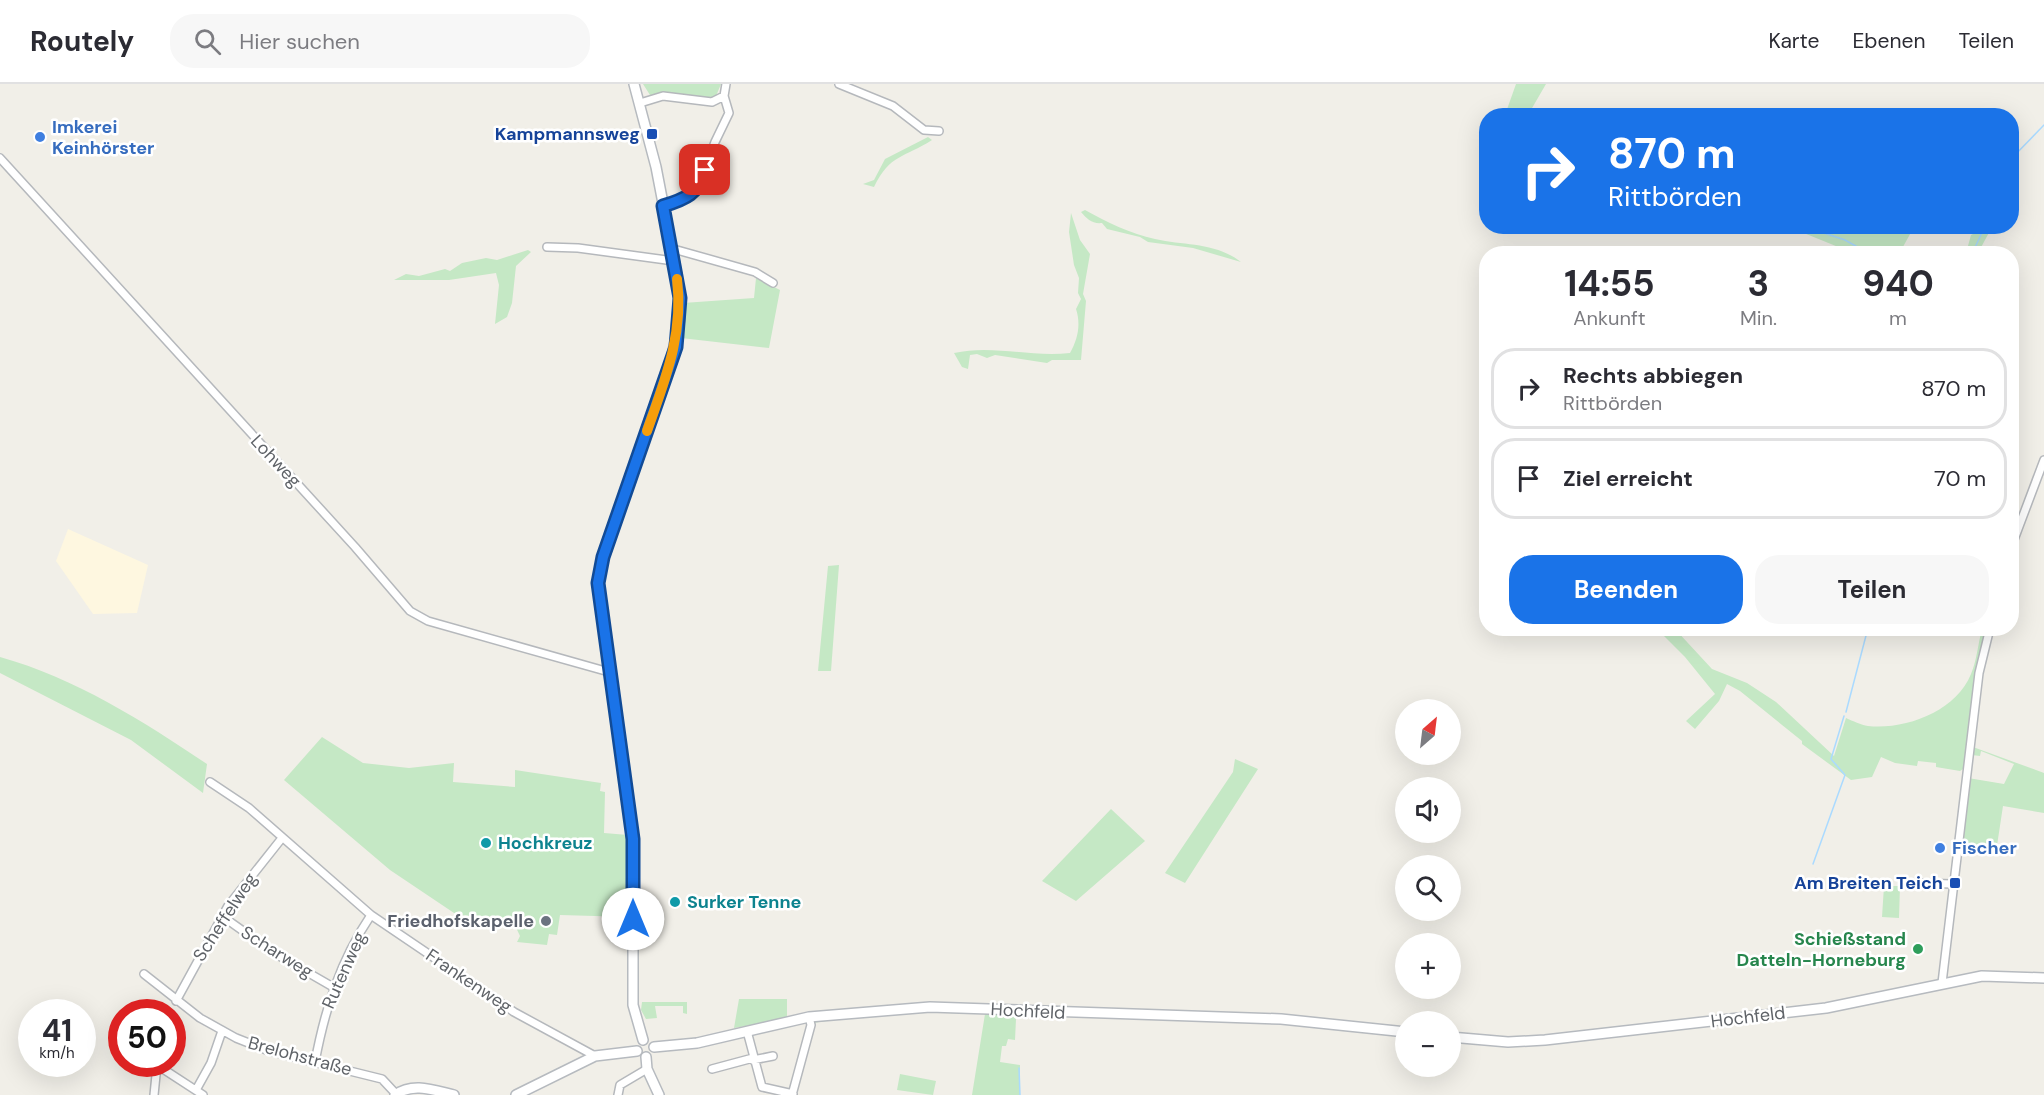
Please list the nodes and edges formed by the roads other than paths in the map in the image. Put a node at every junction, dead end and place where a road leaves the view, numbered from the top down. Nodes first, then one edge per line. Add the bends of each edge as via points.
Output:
1 (634, 84) edge
2 (726, 84) edge
3 (839, 84) edge
4 (724, 96) junction
5 (640, 103) junction
6 (939, 131) dead end
7 (0, 158) edge
8 (663, 206) junction
9 (547, 247) dead end
10 (670, 248) junction
11 (674, 261) junction
12 (773, 283) dead end
13 (2044, 460) edge
14 (2019, 526) edge
15 (1988, 636) edge
16 (609, 672) junction
17 (210, 782) dead end
18 (282, 838) junction
19 (1919, 883) dead end
20 (1952, 884) junction
21 (371, 915) junction
22 (222, 916) junction
23 (144, 974) dead end
24 (2044, 978) edge
25 (1942, 983) junction
26 (333, 987) junction
27 (174, 999) edge
28 (177, 999) edge
29 (186, 1008) edge
30 (809, 1017) junction
31 (222, 1031) junction
32 (747, 1031) junction
33 (1395, 1031) edge
34 (1461, 1038) edge
35 (643, 1040) junction
36 (654, 1047) junction
37 (637, 1050) junction
38 (595, 1056) junction
39 (773, 1056) dead end
40 (646, 1057) junction
41 (753, 1059) junction
42 (315, 1062) junction
43 (647, 1069) junction
44 (712, 1069) dead end
45 (155, 1077) edge
46 (176, 1077) edge
47 (196, 1090) junction
48 (395, 1094) edge
49 (154, 1095) edge
50 (203, 1095) edge
51 (452, 1095) edge
52 (516, 1095) edge
53 (618, 1095) edge
54 (659, 1095) edge
55 (793, 1095) edge

1 - 5 street
2 - 4 street
3 - 6 street via 893,106 924,130
4 - 5 street via 712,102 663,96
4 - 8 street via 729,113 701,185 687,198
5 - 8 street
7 - 16 street, Lohweg via 410,611 428,621
8 - 10 street
9 - 11 street
10 - 11 street
10 - 12 street via 740,267
11 - 16 street via 680,298 676,347 603,557 598,583
13 - 14 street
15 - 20 street via 1979,673
16 - 35 street via 633,839 633,1005
17 - 18 street, Frankenweg via 249,808
18 - 21 street, Frankenweg
18 - 22 street, Scheffelweg
19 - 20 street
20 - 25 street
21 - 26 street, Rutenweg
21 - 38 street, Frankenweg via 514,1011
22 - 26 street, Scharweg via 274,953
22 - 28 street, Scheffelweg
23 - 27 street, Brelohstraße
24 - 25 street, Hochfeld via 1991,976
25 - 34 street, Hochfeld via 1826,1008 1545,1040
26 - 42 street, Rutenweg
29 - 31 street, Brelohstraße
30 - 32 street, Hochfeld
30 - 33 street, Hochfeld via 892,1008 949,1007 1281,1019
30 - 55 street via 811,1025
31 - 42 street, Brelohstraße via 270,1051
31 - 47 street
32 - 36 street, Hochfeld via 697,1043
32 - 41 street
35 - 36 street
35 - 37 street
36 - 40 street
37 - 38 street
37 - 40 street
38 - 52 street
39 - 41 street
40 - 43 street
41 - 44 street
41 - 55 street via 762,1087
42 - 48 street, Brelohstraße via 382,1079
43 - 53 street via 620,1084
43 - 54 street
45 - 49 street
46 - 47 street
47 - 50 street
48 - 51 street via 416,1087

